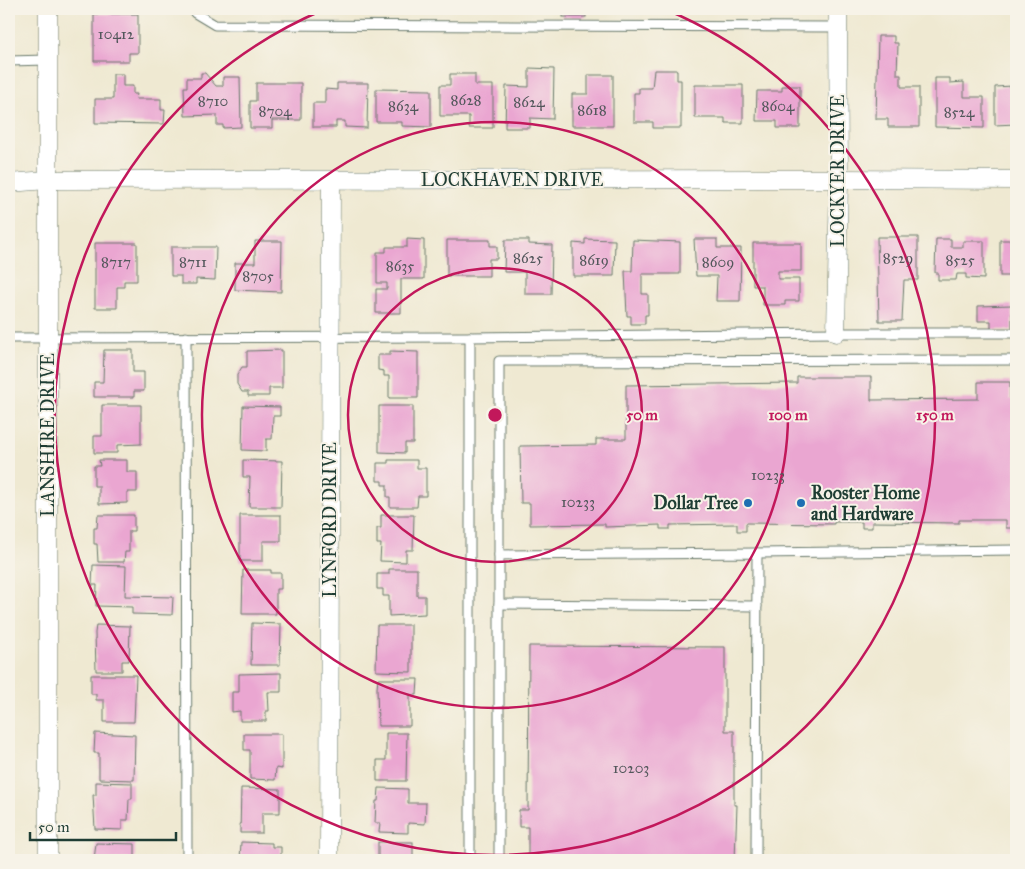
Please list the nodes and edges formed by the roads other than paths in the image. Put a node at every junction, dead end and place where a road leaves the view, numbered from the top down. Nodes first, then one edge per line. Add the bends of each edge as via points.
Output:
1 (48, 9) edge
2 (193, 9) edge
3 (838, 9) edge
4 (838, 28) junction
5 (48, 60) junction
6 (9, 61) edge
7 (839, 179) junction
8 (48, 180) junction
9 (331, 180) junction
10 (1016, 180) edge
11 (9, 183) edge
12 (836, 333) junction
13 (1016, 333) edge
14 (186, 337) junction
15 (331, 337) junction
16 (470, 337) junction
17 (9, 338) edge
18 (48, 338) junction
19 (1016, 360) edge
20 (1016, 550) edge
21 (757, 554) junction
22 (499, 555) junction
23 (499, 604) junction
24 (757, 606) junction
25 (48, 860) edge
26 (187, 860) edge
27 (329, 860) edge
28 (470, 860) edge
29 (499, 860) edge
30 (756, 860) edge

1 - 5 street, LANSHIRE DRIVE
2 - 4 lane via 215,25
3 - 4 street, LOCKYER DRIVE
4 - 7 street, LOCKYER DRIVE
5 - 6 lane
5 - 8 street, LANSHIRE DRIVE
7 - 9 street, LOCKHAVEN DRIVE
7 - 10 street, LOCKHAVEN DRIVE
7 - 12 street, LOCKYER DRIVE
8 - 9 street, LOCKHAVEN DRIVE
8 - 11 street, LOCKHAVEN DRIVE
8 - 18 street, LANSHIRE DRIVE
9 - 15 street, LYNFORD DRIVE
12 - 13 lane
12 - 16 lane
14 - 15 lane
14 - 18 lane
14 - 26 lane
15 - 16 lane
15 - 27 street, LYNFORD DRIVE
16 - 28 lane
17 - 18 lane
18 - 25 street, LANSHIRE DRIVE
19 - 22 lane via 499,361
20 - 21 lane
21 - 22 lane
21 - 24 lane
22 - 23 lane
23 - 24 lane
23 - 29 lane
24 - 30 lane

